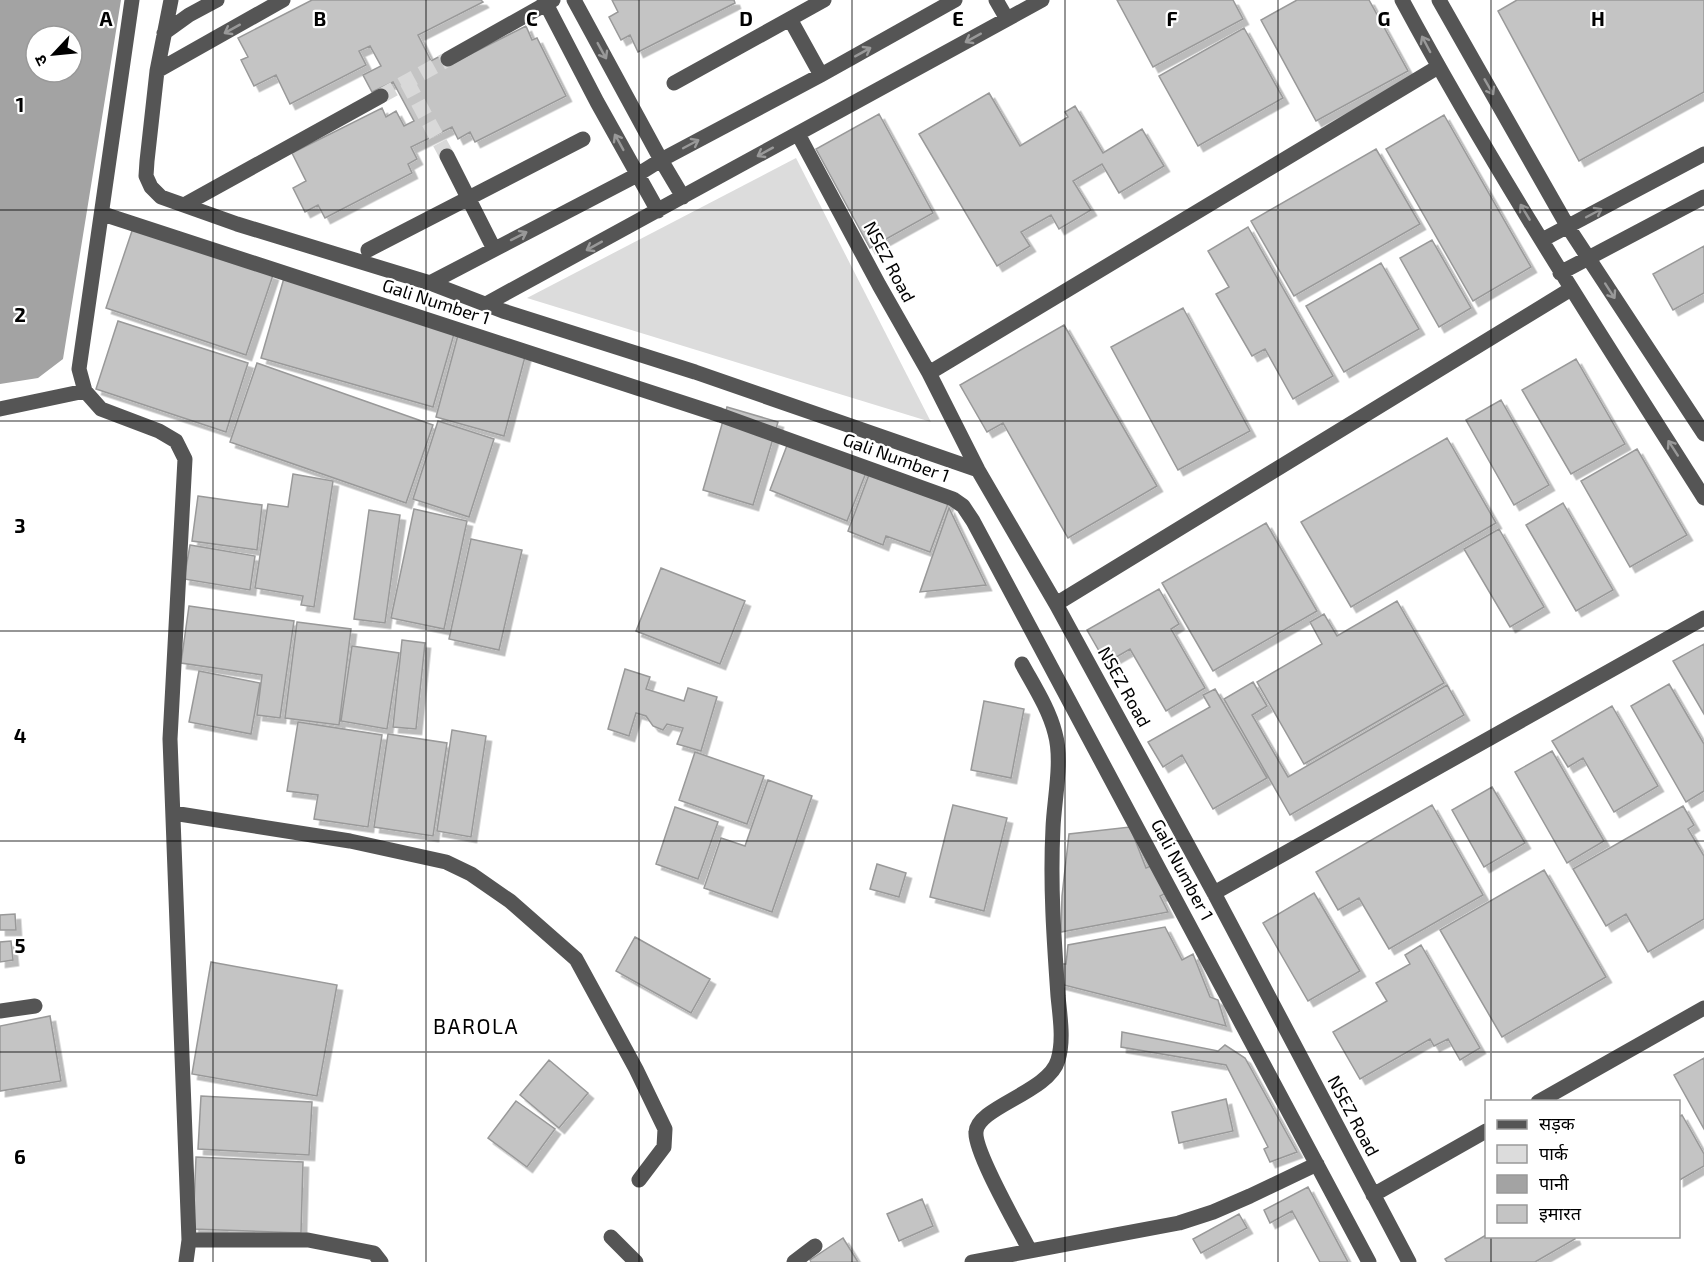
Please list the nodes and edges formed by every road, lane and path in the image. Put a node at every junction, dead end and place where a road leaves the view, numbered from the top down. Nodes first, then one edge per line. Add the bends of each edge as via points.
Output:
1 (132, 0) edge
2 (171, 0) edge
3 (217, 0) edge
4 (283, 0) edge
5 (574, 0) edge
6 (824, 0) edge
7 (955, 0) edge
8 (996, 0) edge
9 (1402, 0) edge
10 (1439, 0) edge
11 (548, 1) edge
12 (1034, 2) edge
13 (261, 5) edge
14 (790, 19) junction
15 (1006, 19) junction
16 (164, 33) junction
17 (448, 59) tunnel mouth
18 (1438, 67) junction
19 (157, 71) junction
20 (821, 75) junction
21 (674, 83) dead end
22 (381, 96) tunnel mouth
23 (798, 134) junction
24 (583, 139) dead end
25 (1704, 154) edge
26 (447, 156) tunnel mouth
27 (661, 160) junction
28 (637, 175) junction
29 (683, 197) junction
30 (1704, 197) edge
31 (469, 199) junction
32 (184, 205) junction
33 (658, 211) junction
34 (103, 214) junction
35 (1568, 227) junction
36 (1542, 240) junction
37 (494, 249) junction
38 (368, 250) dead end
39 (1587, 257) junction
40 (1560, 273) junction
41 (430, 283) junction
42 (1571, 289) junction
43 (486, 304) junction
44 (928, 373) junction
45 (85, 391) junction
46 (0, 409) edge
47 (1704, 434) edge
48 (978, 470) junction
49 (1704, 498) edge
50 (1056, 604) junction
51 (1704, 618) edge
52 (1022, 663) dead end
53 (173, 813) junction
54 (1214, 893) junction
55 (35, 1006) dead end
56 (1704, 1008) edge
57 (0, 1011) edge
58 (1541, 1100) edge
59 (1485, 1132) edge
60 (1317, 1164) junction
61 (639, 1180) dead end
62 (1372, 1195) junction
63 (610, 1237) dead end
64 (189, 1240) junction
65 (815, 1246) dead end
66 (1030, 1251) junction
67 (186, 1262) edge
68 (381, 1262) edge
69 (636, 1262) edge
70 (794, 1262) edge
71 (972, 1262) edge
72 (1370, 1262) edge
73 (1409, 1262) edge

1 - 34 street
2 - 16 street
3 - 16 street
4 - 13 street
5 -> 27 street
6 - 14 street
20 -> 7 street
8 - 15 street
18 -> 9 street
10 -> 35 street
11 - 17 street
28 -> 11 street
12 - 15 street
13 -> 19 street
14 - 20 street
14 - 21 street
15 -> 23 street
16 - 19 street
36 -> 18 street
18 - 44 street
19 - 32 street via 146,176 161,197
27 -> 20 street
22 - 32 street
23 -> 29 street
23 - 44 street, NSEZ Road
24 - 31 street
35 -> 25 street
26 - 31 street
27 - 28 street
27 - 29 street
28 - 33 street
37 -> 28 street
29 - 33 street
30 - 39 street
31 - 37 street
31 - 38 street
32 - 41 street
33 -> 43 street
34 - 45 street via 80,369
34 - 60 street, Gali Number 1 via 720,415 953,499 963,506
35 - 36 street
35 - 39 street
36 - 40 street
37 - 41 street
39 - 40 street
39 -> 47 street
40 - 42 street
41 - 43 street
49 -> 42 street
42 - 50 street
43 - 48 street
44 - 48 street, NSEZ Road
45 - 46 street
45 - 53 street via 101,409 176,441 185,459 170,739
48 - 50 street, NSEZ Road
50 - 54 street, NSEZ Road
51 - 54 street
52 - 66 street via 1056,734 1053,924 1061,1037 1053,1070 980,1120 975,1131 978,1146
53 - 61 street via 350,841 446,862 510,901 576,959 665,1129 664,1147
53 - 64 street
54 - 62 street, NSEZ Road
55 - 57 street
56 - 58 street
59 - 62 street
60 - 66 street via 1250,1197 1179,1223
60 - 72 street, Gali Number 1
62 - 73 street, NSEZ Road
63 - 69 street
64 - 67 street
64 - 68 street via 308,1240 374,1253
65 - 70 street
66 - 71 street

